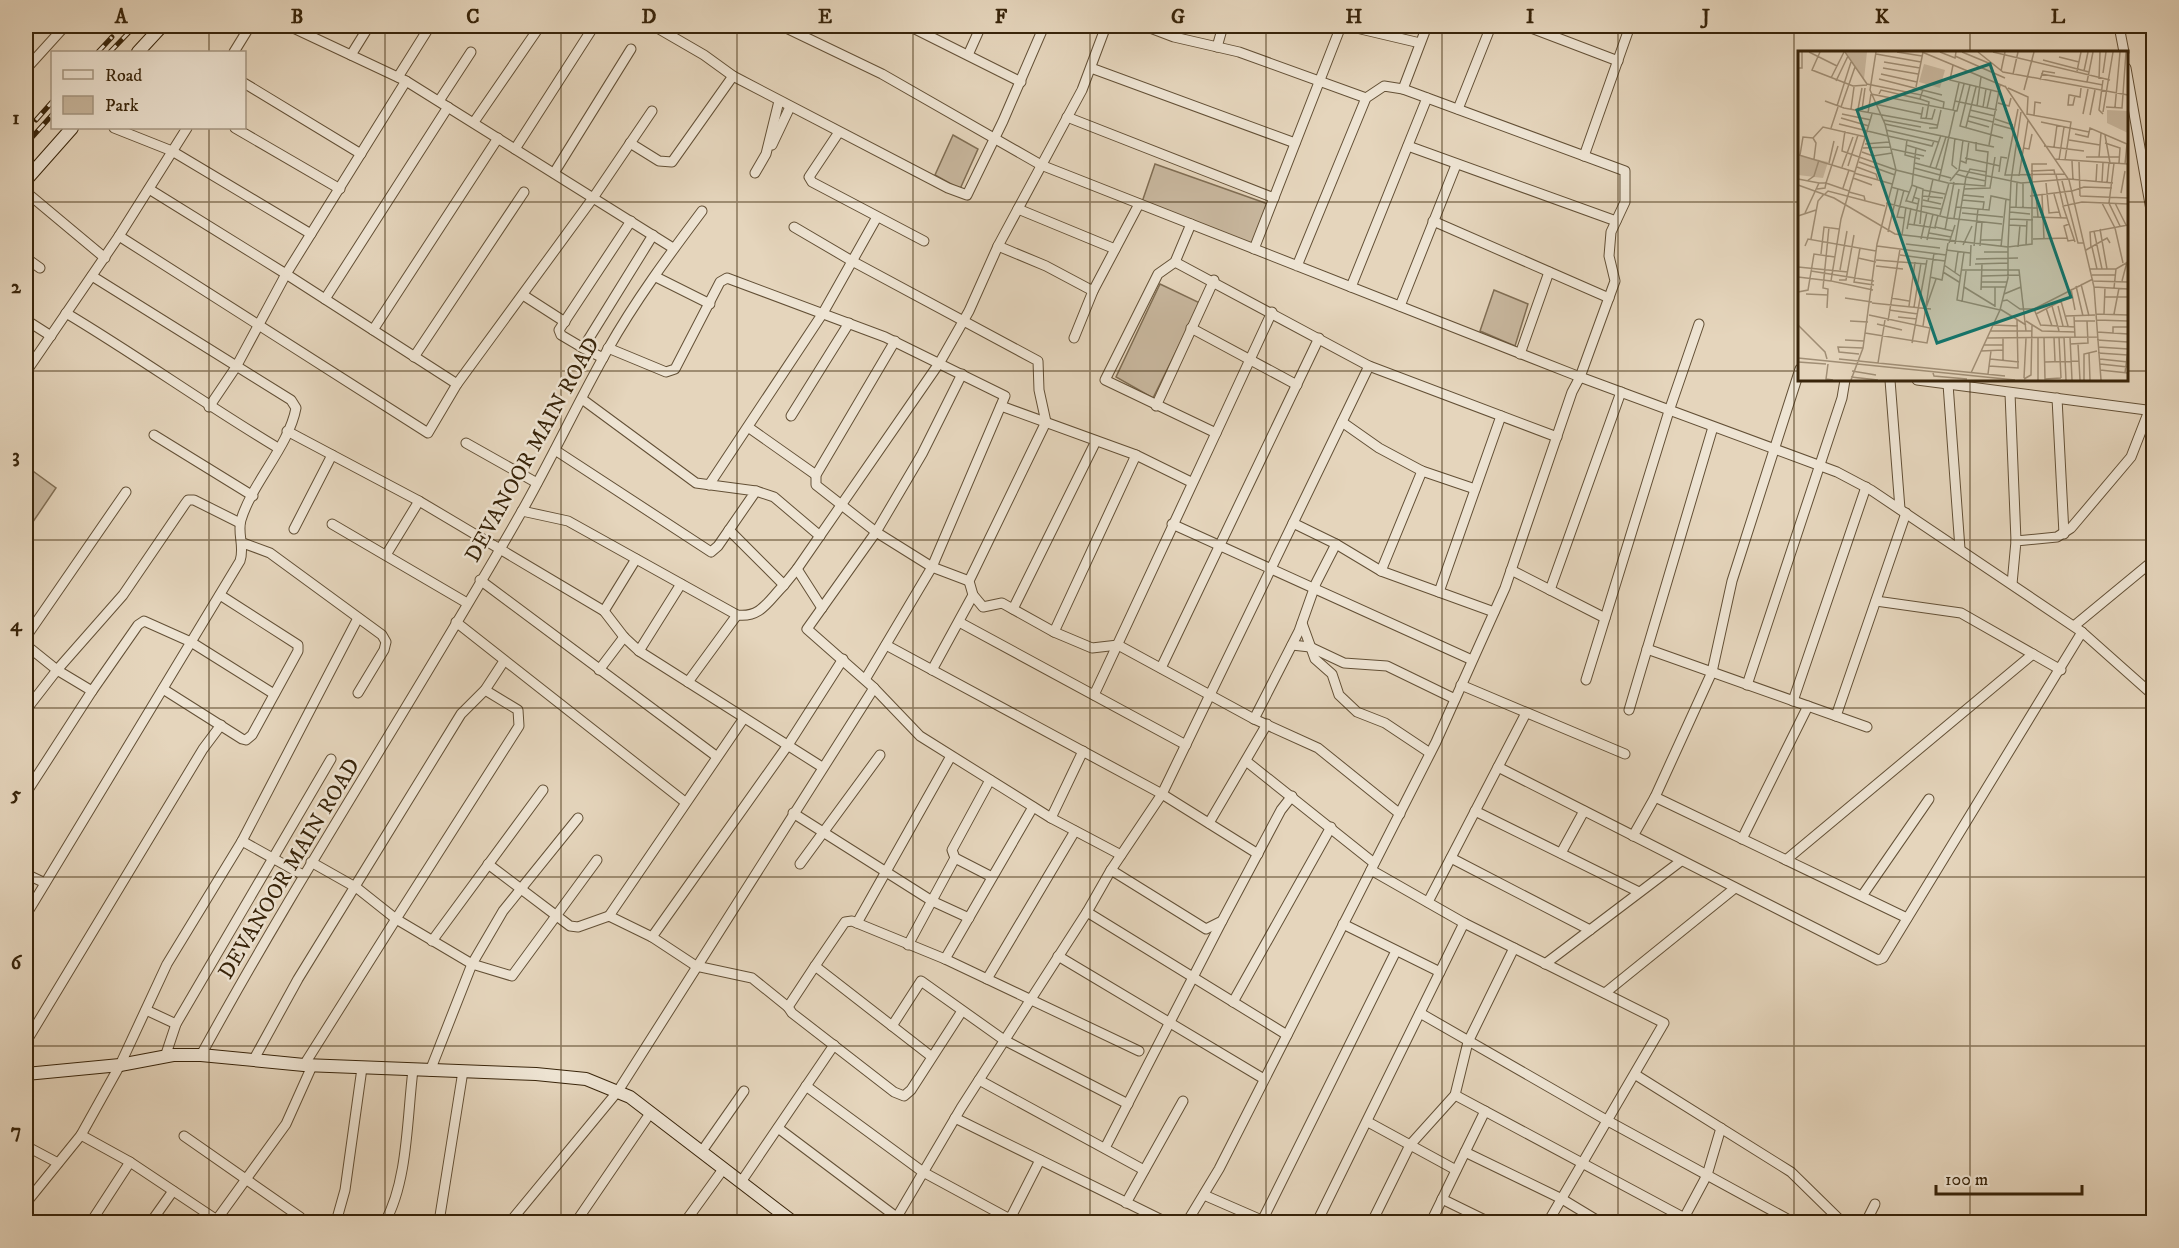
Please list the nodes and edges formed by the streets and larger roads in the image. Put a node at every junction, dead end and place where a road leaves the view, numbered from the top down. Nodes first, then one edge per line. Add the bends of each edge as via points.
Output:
1 (65, 26) edge
2 (162, 26) edge
3 (250, 26) edge
4 (289, 26) edge
5 (369, 26) edge
6 (430, 26) edge
7 (540, 26) edge
8 (594, 26) edge
9 (654, 26) edge
10 (782, 26) edge
11 (909, 26) edge
12 (981, 26) edge
13 (1044, 26) edge
14 (1106, 26) edge
15 (1145, 26) edge
16 (1176, 26) edge
17 (1223, 26) edge
18 (1341, 26) edge
19 (1348, 26) edge
20 (1427, 26) edge
21 (1491, 26) edge
22 (1526, 26) edge
23 (1630, 26) edge
24 (2119, 26) edge
25 (1174, 36) junction
26 (1420, 43) junction
27 (1217, 47) junction
28 (631, 49) dead end
29 (139, 51) edge
30 (235, 51) edge
31 (2124, 51) edge
32 (471, 52) dead end
33 (351, 55) junction
34 (968, 56) junction
35 (1618, 61) junction
36 (1091, 68) junction
37 (26, 69) edge
38 (2128, 74) edge
39 (733, 76) junction
40 (402, 79) junction
41 (1021, 82) junction
42 (1320, 82) junction
43 (246, 84) edge
44 (1403, 89) junction
45 (1366, 98) junction
46 (1427, 98) junction
47 (439, 101) junction
48 (779, 101) junction
49 (448, 106) junction
50 (790, 106) junction
51 (1458, 109) junction
52 (652, 111) dead end
53 (1067, 117) junction
54 (474, 122) junction
55 (71, 129) edge
56 (117, 129) edge
57 (186, 129) edge
58 (237, 129) edge
59 (839, 132) junction
60 (498, 138) junction
61 (995, 138) junction
62 (630, 143) junction
63 (1295, 143) junction
64 (1408, 146) junction
65 (515, 149) junction
66 (172, 151) junction
67 (769, 152) dead end
68 (361, 154) junction
69 (1584, 156) junction
70 (1041, 165) junction
71 (1456, 165) junction
72 (554, 173) junction
73 (755, 173) dead end
74 (26, 180) edge
75 (148, 189) junction
76 (340, 189) junction
77 (26, 192) edge
78 (524, 192) dead end
79 (593, 198) junction
80 (1274, 198) junction
81 (1139, 204) junction
82 (1018, 209) junction
83 (702, 210) dead end
84 (877, 217) junction
85 (630, 221) junction
86 (1433, 221) junction
87 (1616, 221) junction
88 (1191, 224) junction
89 (2154, 226) edge
90 (794, 227) dead end
91 (311, 234) junction
92 (653, 235) junction
93 (119, 236) junction
94 (924, 241) dead end
95 (998, 246) junction
96 (674, 248) junction
97 (1115, 249) junction
98 (1254, 249) junction
99 (26, 258) edge
100 (105, 258) junction
101 (852, 261) junction
102 (1175, 262) junction
103 (1297, 266) junction
104 (40, 268) dead end
105 (1549, 272) junction
106 (286, 274) junction
107 (92, 276) junction
108 (656, 277) junction
109 (1214, 280) junction
110 (1351, 287) junction
111 (1093, 291) junction
112 (523, 295) junction
113 (1609, 298) junction
114 (325, 299) junction
115 (710, 304) junction
116 (1400, 306) junction
117 (1272, 312) junction
118 (66, 313) junction
119 (823, 313) junction
120 (26, 320) edge
121 (565, 322) junction
122 (963, 322) junction
123 (849, 323) junction
124 (1699, 324) dead end
125 (259, 326) junction
126 (1191, 328) junction
127 (373, 330) junction
128 (51, 336) junction
129 (1074, 338) dead end
130 (1319, 338) junction
131 (895, 341) junction
132 (583, 348) junction
133 (608, 348) junction
134 (1520, 354) junction
135 (414, 357) junction
136 (603, 358) junction
137 (1250, 360) junction
138 (940, 362) junction
139 (1369, 366) junction
140 (236, 367) junction
141 (26, 372) edge
142 (962, 374) junction
143 (1798, 375) edge
144 (1580, 377) junction
145 (1845, 381) edge
146 (1890, 381) edge
147 (1925, 381) edge
148 (457, 384) junction
149 (1948, 384) junction
150 (1297, 385) junction
151 (1621, 392) junction
152 (2010, 393) junction
153 (2057, 398) junction
154 (2154, 398) edge
155 (582, 399) junction
156 (1001, 406) junction
157 (1155, 406) junction
158 (209, 407) junction
159 (1669, 411) junction
160 (2152, 411) edge
161 (791, 416) dead end
162 (1501, 416) junction
163 (1046, 422) junction
164 (1342, 422) junction
165 (748, 427) junction
166 (1713, 427) junction
167 (287, 431) junction
168 (1215, 433) junction
169 (154, 435) dead end
170 (1557, 437) junction
171 (1096, 441) junction
172 (466, 443) dead end
173 (278, 448) junction
174 (1774, 449) junction
175 (555, 450) junction
176 (332, 455) junction
177 (1136, 455) junction
178 (1820, 466) junction
179 (1422, 471) junction
180 (816, 475) junction
181 (1191, 482) junction
182 (537, 483) junction
183 (709, 485) junction
184 (1866, 487) junction
185 (1475, 489) junction
186 (756, 491) junction
187 (126, 492) dead end
188 (253, 496) junction
189 (419, 501) junction
190 (841, 507) junction
191 (522, 511) junction
192 (1903, 511) junction
193 (240, 523) junction
194 (1293, 523) junction
195 (332, 524) dead end
196 (1172, 525) junction
197 (294, 529) dead end
198 (729, 530) junction
199 (876, 532) junction
200 (2064, 534) junction
201 (820, 536) junction
202 (2016, 541) junction
203 (243, 543) junction
204 (1336, 544) junction
205 (1220, 546) junction
206 (500, 547) junction
207 (1960, 549) junction
208 (387, 555) junction
209 (636, 559) junction
210 (2154, 560) edge
211 (932, 567) junction
212 (797, 569) junction
213 (1271, 569) junction
214 (1511, 570) junction
215 (1381, 571) junction
216 (480, 580) junction
217 (969, 582) junction
218 (681, 584) junction
219 (2012, 584) junction
220 (784, 585) junction
221 (1314, 588) junction
222 (1550, 590) junction
223 (1439, 592) junction
224 (220, 595) junction
225 (973, 595) junction
226 (1876, 601) junction
227 (467, 603) junction
228 (822, 608) junction
229 (1013, 609) junction
230 (604, 611) junction
231 (1494, 612) junction
232 (736, 615) junction
233 (358, 618) junction
234 (1605, 618) junction
235 (456, 622) junction
236 (959, 622) junction
237 (1302, 623) junction
238 (2078, 629) junction
239 (1054, 632) junction
240 (26, 637) edge
241 (624, 637) junction
242 (191, 642) junction
243 (26, 645) edge
244 (886, 645) junction
245 (1118, 645) junction
246 (1292, 645) junction
247 (1311, 647) junction
248 (1647, 649) junction
249 (639, 651) junction
250 (2033, 654) junction
251 (843, 659) junction
252 (1472, 660) junction
253 (504, 661) junction
254 (1344, 663) junction
255 (1161, 668) junction
256 (57, 670) junction
257 (599, 670) junction
258 (932, 670) junction
259 (2061, 670) junction
260 (1712, 672) junction
261 (1332, 674) junction
262 (866, 678) junction
263 (1586, 680) dead end
264 (688, 682) junction
265 (1747, 685) junction
266 (1461, 686) junction
267 (874, 688) junction
268 (163, 689) junction
269 (485, 690) junction
270 (92, 692) junction
271 (358, 693) dead end
272 (274, 694) junction
273 (1210, 694) junction
274 (1094, 695) junction
275 (2154, 696) edge
276 (1455, 699) junction
277 (1793, 701) junction
278 (1808, 706) junction
279 (26, 710) edge
280 (1629, 710) dead end
281 (1526, 713) junction
282 (1836, 716) junction
283 (744, 718) junction
284 (1254, 719) junction
285 (1267, 724) junction
286 (221, 725) junction
287 (1867, 727) dead end
288 (788, 745) junction
289 (1186, 745) junction
290 (1083, 752) junction
291 (1431, 753) junction
292 (1625, 754) dead end
293 (880, 755) dead end
294 (716, 756) junction
295 (951, 756) junction
296 (331, 759) dead end
297 (1246, 761) junction
298 (822, 767) junction
299 (1498, 767) junction
300 (990, 780) junction
301 (543, 790) dead end
302 (26, 793) edge
303 (1162, 794) junction
304 (1292, 796) junction
305 (1655, 797) junction
306 (1929, 799) dead end
307 (685, 802) junction
308 (1033, 807) junction
309 (1475, 811) junction
310 (1584, 811) junction
311 (793, 813) junction
312 (1400, 814) junction
313 (578, 818) dead end
314 (1051, 818) junction
315 (1209, 823) junction
316 (1331, 827) junction
317 (1075, 831) junction
318 (824, 832) junction
319 (1633, 836) junction
320 (1742, 839) junction
321 (242, 841) junction
322 (1561, 853) junction
323 (1258, 854) junction
324 (1121, 855) junction
325 (272, 858) junction
326 (955, 858) junction
327 (1451, 858) junction
328 (597, 860) dead end
329 (1786, 860) junction
330 (1681, 861) junction
331 (311, 862) junction
332 (488, 864) junction
333 (800, 864) dead end
334 (1372, 867) junction
335 (1112, 870) junction
336 (887, 872) junction
337 (26, 874) edge
338 (303, 875) junction
339 (992, 877) junction
340 (45, 883) junction
341 (357, 888) junction
342 (1735, 888) junction
343 (519, 889) junction
344 (1639, 892) junction
345 (1862, 896) junction
346 (932, 901) junction
347 (1428, 902) junction
348 (1087, 912) junction
349 (26, 915) edge
350 (555, 916) junction
351 (609, 916) junction
352 (969, 918) junction
353 (1907, 918) junction
354 (396, 919) junction
355 (1222, 921) junction
356 (857, 923) junction
357 (1464, 923) junction
358 (1343, 924) junction
359 (1590, 930) junction
360 (652, 937) junction
361 (432, 941) junction
362 (908, 945) junction
363 (1514, 948) junction
364 (1396, 951) junction
365 (1058, 956) junction
366 (945, 959) junction
367 (472, 964) junction
368 (1545, 964) junction
369 (696, 966) junction
370 (815, 966) junction
371 (1440, 972) junction
372 (1193, 977) junction
373 (987, 979) junction
374 (1605, 993) junction
375 (1030, 999) junction
376 (1233, 1002) junction
377 (788, 1007) junction
378 (146, 1010) junction
379 (962, 1011) junction
380 (1420, 1013) junction
381 (1170, 1023) junction
382 (176, 1024) junction
383 (892, 1026) junction
384 (1287, 1035) junction
385 (1004, 1040) junction
386 (26, 1042) edge
387 (1468, 1042) junction
388 (834, 1045) junction
389 (1138, 1051) dead end
390 (201, 1055) junction
391 (165, 1057) junction
392 (932, 1057) junction
393 (254, 1059) junction
394 (120, 1065) junction
395 (308, 1065) junction
396 (362, 1068) junction
397 (413, 1070) junction
398 (430, 1071) junction
399 (463, 1071) junction
400 (26, 1074) edge
401 (1635, 1075) junction
402 (1264, 1079) junction
403 (979, 1080) junction
404 (806, 1086) junction
405 (618, 1091) junction
406 (744, 1092) dead end
407 (1455, 1095) junction
408 (1183, 1101) dead end
409 (1128, 1104) junction
410 (1485, 1111) junction
411 (651, 1112) junction
412 (955, 1118) junction
413 (1608, 1121) junction
414 (1368, 1122) junction
415 (778, 1128) junction
416 (1721, 1128) junction
417 (81, 1135) junction
418 (184, 1136) dead end
419 (1410, 1145) junction
420 (26, 1146) edge
421 (1105, 1148) junction
422 (702, 1151) junction
423 (1465, 1152) junction
424 (1040, 1160) junction
425 (130, 1162) junction
426 (1584, 1162) junction
427 (58, 1163) junction
428 (724, 1168) junction
429 (1144, 1170) junction
430 (1456, 1170) junction
431 (923, 1172) junction
432 (1707, 1176) junction
433 (245, 1181) junction
434 (741, 1182) junction
435 (173, 1191) junction
436 (1203, 1195) junction
437 (1442, 1199) junction
438 (1562, 1199) junction
439 (26, 1203) edge
440 (1126, 1203) junction
441 (1875, 1204) dead end
442 (300, 1217) dead end
443 (1688, 1220) edge
444 (898, 1221) edge
445 (91, 1222) edge
446 (151, 1222) edge
447 (217, 1222) edge
448 (336, 1222) edge
449 (385, 1222) edge
450 (439, 1222) edge
451 (510, 1222) edge
452 (576, 1222) edge
453 (685, 1222) edge
454 (793, 1222) edge
455 (1166, 1222) edge
456 (1187, 1222) edge
457 (1264, 1222) edge
458 (1317, 1222) edge
459 (1372, 1222) edge
460 (1431, 1222) edge
461 (1490, 1222) edge
462 (1548, 1222) edge
463 (1600, 1222) edge
464 (1793, 1222) edge
465 (1842, 1222) edge
466 (1866, 1222) edge

1 - 37 street
2 - 29 street
3 - 30 street
4 - 33 street
5 - 33 street
6 - 40 street
7 - 54 street
8 - 65 street
9 - 39 street
10 - 61 street via 882,74
11 - 34 street
12 - 34 street
13 - 41 street
14 - 36 street
15 - 25 street
16 - 25 street
17 - 27 street
18 - 42 street
19 - 26 street
20 - 26 street
21 - 51 street
22 - 35 street
23 - 35 street
24 - 31 street
25 - 27 street
26 - 44 street
27 - 42 street
28 - 72 street
32 - 47 street
33 - 40 street
34 - 41 street
35 - 69 street
36 - 53 street
36 - 63 street
38 - 89 street
39 - 48 street
39 - 62 street via 672,162 659,161
40 - 47 street
40 - 68 street
41 - 61 street
42 - 45 street
42 - 63 street
43 - 68 street
44 - 45 street via 1384,86
44 - 46 street
45 - 103 street
46 - 51 street
46 - 64 street
47 - 49 street
48 - 50 street
48 - 73 street via 766,154
49 - 54 street
49 - 114 street
50 - 59 street
50 - 67 street
51 - 69 street
52 - 62 street
53 - 70 street
53 - 80 street
54 - 60 street
55 - 74 street
56 - 66 street
57 - 66 street
58 - 76 street
59 - 61 street via 967,195
59 - 84 street via 809,177
60 - 65 street
60 - 127 street
61 - 70 street
62 - 79 street
63 - 80 street
64 - 71 street
64 - 110 street
65 - 72 street
66 - 75 street
66 - 91 street
68 - 76 street
69 - 87 street via 1625,171 1625,202
70 - 81 street
70 - 82 street
71 - 86 street
71 - 87 street
72 - 79 street
75 - 93 street
75 - 106 street
76 - 91 street
77 - 100 street
78 - 135 street
79 - 85 street
79 - 112 street
80 - 98 street
81 - 88 street
81 - 97 street
82 - 95 street
82 - 97 street
83 - 96 street, DEVANOOR MAIN ROAD
84 - 94 street
84 - 101 street
85 - 92 street
85 - 121 street
86 - 105 street
86 - 116 street
87 - 113 street via 1609,256 1615,280
88 - 98 street
88 - 102 street
90 - 101 street
91 - 106 street
92 - 96 street
92 - 132 street
93 - 100 street
93 - 125 street
95 - 111 street
95 - 122 street
96 - 108 street, DEVANOOR MAIN ROAD
97 - 111 street
98 - 103 street
99 - 104 street
100 - 107 street
101 - 119 street
101 - 122 street
102 - 109 street
102 - 157 street via 1158,274 1105,380
103 - 110 street
105 - 113 street
105 - 134 street
106 - 114 street
106 - 125 street
107 - 118 street
107 - 140 street
108 - 115 street
108 - 133 street, DEVANOOR MAIN ROAD
109 - 117 street
109 - 126 street
110 - 116 street
111 - 129 street
112 - 121 street
112 - 148 street
113 - 144 street
114 - 127 street
115 - 119 street via 720,282 727,278
115 - 133 street via 675,369 666,372
116 - 134 street
117 - 130 street
117 - 137 street
118 - 128 street
118 - 158 street
119 - 123 street
119 - 165 street
120 - 128 street
121 - 132 street via 558,333
122 - 138 street
122 - 163 street via 1038,361
123 - 131 street
123 - 161 street
124 - 159 street
125 - 140 street
125 - 148 street via 428,433
126 - 137 street
126 - 157 street
127 - 135 street
128 - 141 street
130 - 139 street
130 - 150 street
131 - 138 street
131 - 180 street
132 - 136 street
133 - 136 street, DEVANOOR MAIN ROAD
134 - 144 street
135 - 148 street
136 - 155 street, DEVANOOR MAIN ROAD
137 - 150 street
137 - 168 street
138 - 142 street
138 - 190 street
139 - 162 street
139 - 164 street
140 - 158 street
140 - 167 street via 291,400 296,408
142 - 156 street via 1005,396
142 - 199 street via 922,454
143 - 174 street
144 - 151 street
144 - 170 street
145 - 178 street
146 - 192 street
147 - 149 street
149 - 152 street
149 - 207 street
150 - 205 street
151 - 159 street
151 - 222 street
152 - 153 street
152 - 202 street
153 - 160 street
153 - 200 street
154 - 160 street
155 - 175 street, DEVANOOR MAIN ROAD
155 - 183 street via 696,483
156 - 163 street
156 - 211 street
157 - 168 street
158 - 173 street
159 - 166 street
159 - 234 street
160 - 200 street via 2131,457
162 - 170 street
162 - 185 street
163 - 171 street
163 - 217 street
164 - 179 street
164 - 194 street
165 - 180 street
165 - 183 street
166 - 174 street
166 - 248 street
167 - 173 street
167 - 176 street
168 - 181 street
169 - 188 street
170 - 214 street
171 - 177 street
171 - 229 street
172 - 182 street
173 - 188 street
174 - 178 street
174 - 260 street via 1728,594
175 - 182 street, DEVANOOR MAIN ROAD
175 - 198 street via 711,552
176 - 189 street
176 - 197 street
177 - 181 street
177 - 239 street
178 - 184 street
178 - 265 street
179 - 185 street
179 - 215 street
180 - 190 street via 816,485
181 - 196 street
182 - 191 street, DEVANOOR MAIN ROAD
183 - 186 street
184 - 192 street
184 - 277 street
185 - 223 street
186 - 198 street
186 - 201 street via 774,497
187 - 240 street
188 - 193 street
189 - 206 street
189 - 208 street
190 - 199 street
190 - 201 street
191 - 206 street, DEVANOOR MAIN ROAD
191 - 209 street via 568,521
192 - 207 street
192 - 226 street
193 - 203 street
193 - 256 street via 188,500 123,595
194 - 204 street
194 - 213 street
195 - 208 street
196 - 205 street
196 - 245 street
198 - 220 street
199 - 211 street
199 - 228 street
200 - 202 street
201 - 212 street
202 - 219 street
203 - 224 street via 240,561
203 - 233 street via 270,553
204 - 215 street
204 - 221 street
205 - 213 street
205 - 255 street
206 - 216 street, DEVANOOR MAIN ROAD
206 - 230 street
207 - 219 street
208 - 227 street
209 - 218 street
209 - 230 street
210 - 238 street
211 - 217 street
211 - 244 street
212 - 220 street
212 - 228 street
213 - 221 street
213 - 273 street
214 - 222 street
214 - 231 street
215 - 223 street
216 - 227 street, DEVANOOR MAIN ROAD
216 - 257 street
217 - 225 street
218 - 232 street
218 - 249 street
219 - 238 street
220 - 232 street via 759,612 750,617
221 - 237 street
221 - 252 street
222 - 234 street
223 - 231 street
224 - 242 street
224 - 272 street via 298,645
225 - 229 street via 983,607 1002,603
225 - 236 street
226 - 250 street via 1961,613
226 - 282 street
227 - 235 street, DEVANOOR MAIN ROAD
228 - 251 street via 807,629
229 - 239 street
230 - 241 street
231 - 252 street
232 - 264 street
233 - 271 street via 386,642
233 - 321 street
234 - 263 street
235 - 253 street
235 - 331 street, DEVANOOR MAIN ROAD via 384,748
236 - 258 street
236 - 274 street
237 - 246 street
237 - 247 street
238 - 259 street
238 - 275 street
239 - 245 street via 1092,648
241 - 249 street
241 - 257 street
242 - 268 street
242 - 270 street via 144,621
242 - 272 street
243 - 256 street
244 - 258 street
244 - 262 street
245 - 255 street
245 - 274 street
246 - 247 street
246 - 284 street
247 - 254 street
247 - 261 street via 1315,659
248 - 260 street
248 - 280 street
249 - 264 street
250 - 259 street
250 - 329 street
251 - 262 street
251 - 288 street
252 - 266 street
253 - 269 street
253 - 307 street
254 - 261 street
254 - 276 street via 1387,666
255 - 273 street
256 - 270 street
256 - 279 street
257 - 294 street
258 - 290 street
259 - 353 street
260 - 265 street
260 - 305 street
261 - 291 street via 1339,695 1357,712 1385,723
262 - 267 street
264 - 283 street
265 - 277 street
266 - 276 street
266 - 281 street
267 - 295 street via 913,730
267 - 298 street
268 - 286 street
268 - 340 street
269 - 341 street via 462,714
269 - 354 street via 518,710 519,726
270 - 302 street
272 - 286 street via 246,740
273 - 284 street
273 - 289 street
274 - 289 street
276 - 291 street
277 - 278 street
278 - 282 street
278 - 320 street
281 - 292 street
281 - 299 street
282 - 287 street
283 - 288 street
283 - 294 street
284 - 285 street
285 - 297 street
285 - 312 street via 1324,752
286 - 386 street
288 - 298 street
288 - 360 street
289 - 303 street
290 - 303 street
290 - 314 street
291 - 312 street
293 - 318 street
294 - 307 street
295 - 300 street
295 - 336 street
296 - 325 street
297 - 304 street
297 - 315 street
298 - 311 street
299 - 309 street
299 - 310 street
300 - 308 street
300 - 326 street via 954,842
301 - 332 street
303 - 315 street
303 - 324 street
304 - 316 street
304 - 323 street
305 - 319 street
305 - 320 street
306 - 345 street
307 - 351 street
308 - 314 street
308 - 339 street
309 - 322 street
309 - 327 street
310 - 319 street
310 - 322 street
311 - 318 street
311 - 369 street
312 - 334 street
313 - 343 street
314 - 317 street
315 - 323 street
316 - 334 street
316 - 376 street
317 - 324 street
317 - 373 street
318 - 333 street
318 - 336 street
319 - 330 street
320 - 329 street
321 - 325 street
321 - 378 street via 167,964
322 - 344 street
323 - 355 street
324 - 335 street
325 - 338 street
325 - 382 street
326 - 339 street
326 - 346 street
327 - 347 street
327 - 359 street
328 - 350 street
329 - 345 street
330 - 342 street
330 - 344 street
331 - 338 street, DEVANOOR MAIN ROAD
331 - 341 street
332 - 343 street
332 - 361 street
334 - 347 street
334 - 358 street
335 - 348 street
335 - 355 street via 1206,929
336 - 346 street
336 - 356 street
337 - 340 street
338 - 390 street, DEVANOOR MAIN ROAD
339 - 352 street
340 - 349 street
341 - 354 street
341 - 393 street via 298,979
342 - 353 street via 1873,960 1883,958
342 - 374 street
343 - 350 street
343 - 367 street
344 - 359 street
345 - 353 street
346 - 352 street
346 - 362 street
347 - 357 street
348 - 365 street
348 - 372 street
350 - 351 street via 573,927
350 - 367 street via 512,976
351 - 360 street
352 - 366 street
354 - 361 street
354 - 395 street
355 - 372 street
356 - 362 street
356 - 370 street via 845,922
357 - 363 street
357 - 371 street
358 - 364 street
358 - 384 street
359 - 368 street
360 - 369 street
361 - 367 street
362 - 366 street
363 - 368 street
363 - 387 street
364 - 371 street
364 - 457 street
365 - 375 street
365 - 381 street
366 - 373 street
367 - 398 street
368 - 374 street
369 - 377 street via 752,978
369 - 405 street
370 - 377 street
370 - 383 street
371 - 380 street
372 - 376 street
372 - 381 street
373 - 375 street
374 - 401 street via 1664,1023
375 - 385 street
375 - 389 street
376 - 384 street
377 - 388 street
378 - 382 street
378 - 394 street
379 - 383 street via 921,981
379 - 385 street
379 - 392 street
380 - 387 street
380 - 414 street
381 - 402 street
381 - 409 street
382 - 391 street
383 - 392 street
384 - 402 street
385 - 403 street
385 - 409 street
387 - 407 street
387 - 413 street
388 - 392 street via 903,1096
388 - 404 street
390 - 391 street
390 - 393 street
391 - 394 street
393 - 395 street
394 - 400 street
394 - 417 street
395 - 396 street
395 - 433 street via 286,1124
396 - 397 street
396 - 448 street via 345,1190
397 - 398 street
397 - 449 street via 400,1178
398 - 399 street
399 - 405 street via 586,1079
399 - 450 street
401 - 413 street
401 - 416 street
402 - 436 street
403 - 412 street
403 - 421 street
404 - 415 street
404 - 431 street
405 - 411 street
405 - 451 street
406 - 422 street
407 - 410 street
407 - 419 street
408 - 429 street
409 - 421 street
410 - 423 street
410 - 426 street
411 - 422 street
411 - 452 street
412 - 424 street
412 - 431 street
413 - 426 street
413 - 432 street
414 - 419 street
414 - 458 street
415 - 434 street
415 - 444 street
416 - 432 street
416 - 465 street via 1791,1172
417 - 425 street
417 - 427 street
418 - 433 street
419 - 430 street
419 - 459 street
420 - 427 street
421 - 429 street
422 - 428 street
423 - 430 street
423 - 438 street
424 - 431 street via 1008,1218
424 - 440 street
425 - 435 street
425 - 445 street
426 - 438 street
426 - 443 street
427 - 439 street
428 - 434 street
428 - 453 street
429 - 440 street
430 - 437 street
431 - 444 street
432 - 443 street
432 - 464 street
433 - 442 street
433 - 447 street
434 - 454 street
435 - 446 street
435 - 447 street
436 - 456 street
436 - 457 street
437 - 460 street
437 - 461 street
438 - 462 street
438 - 463 street
440 - 455 street
441 - 466 street

